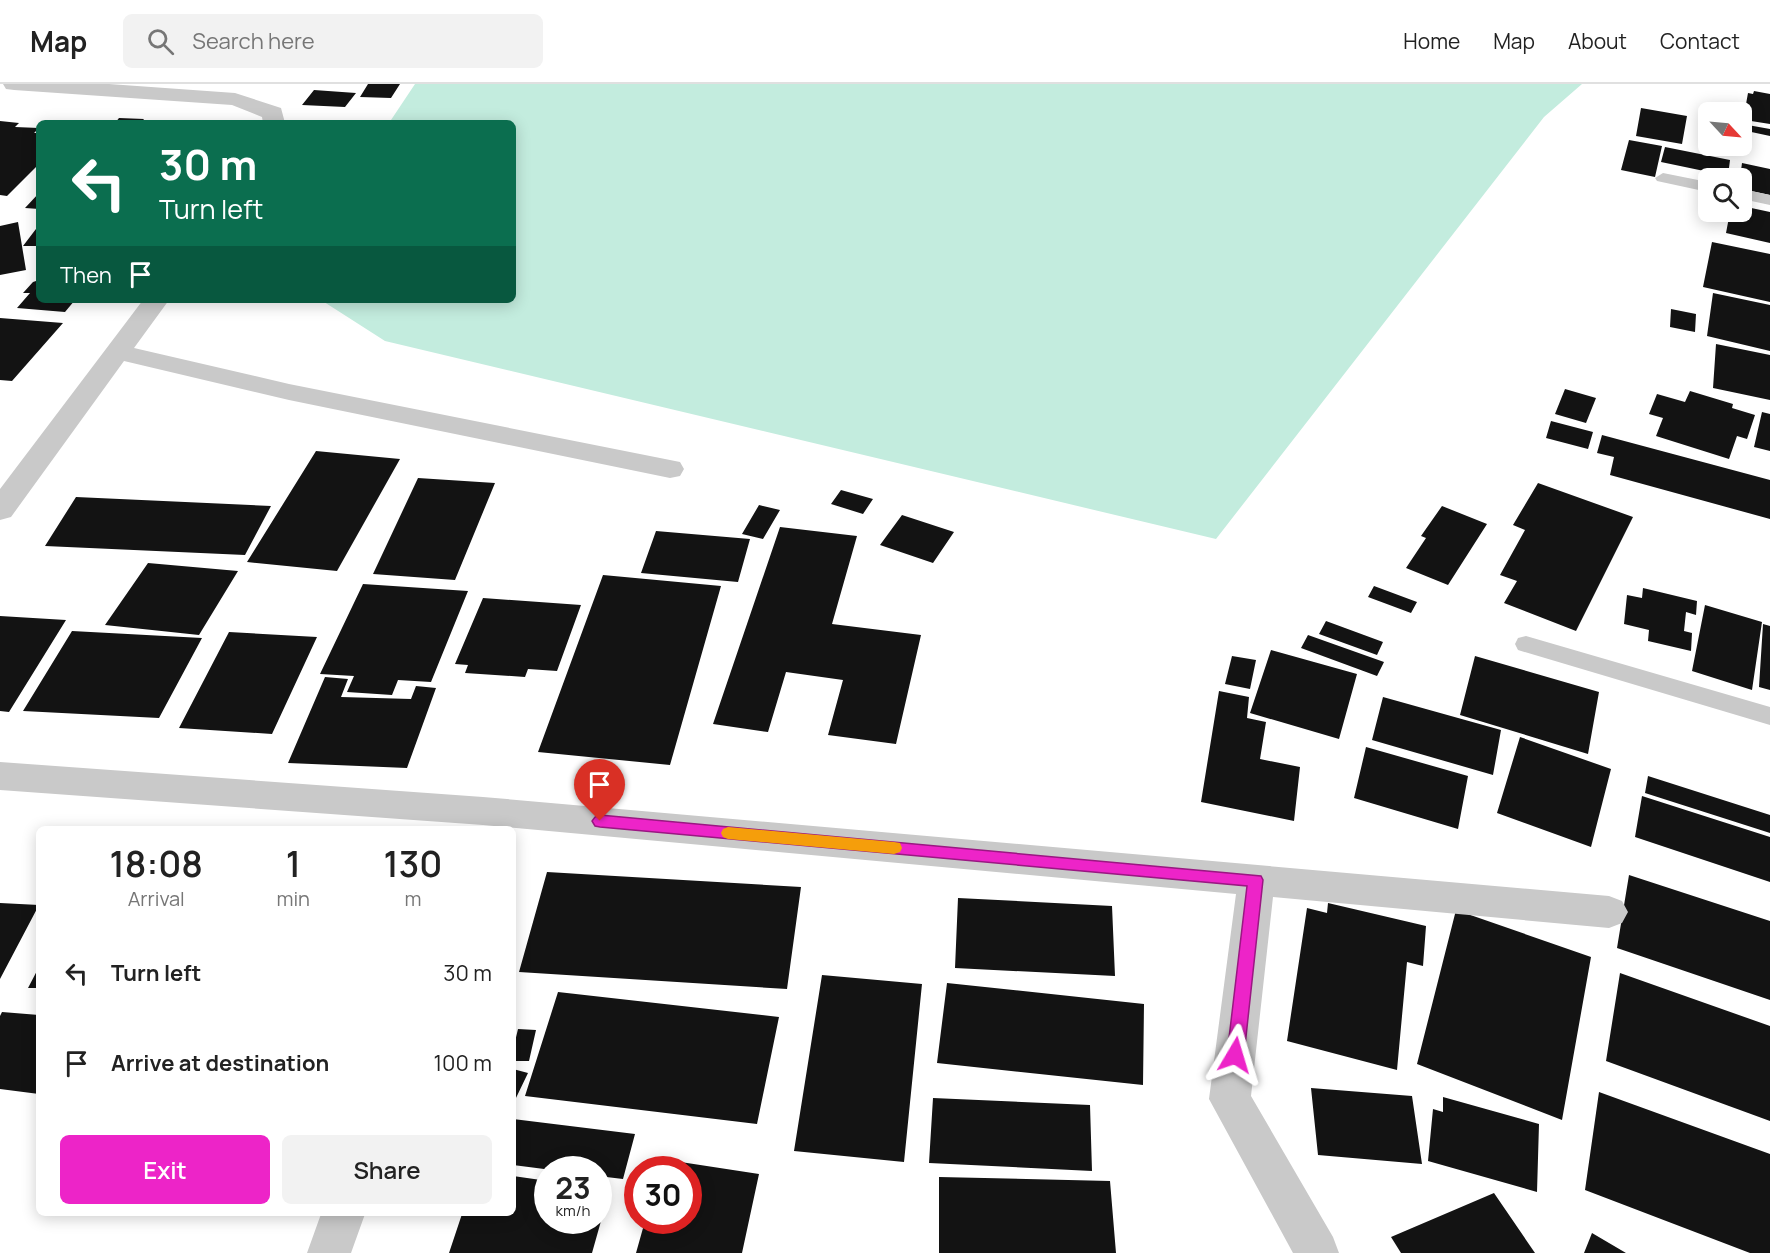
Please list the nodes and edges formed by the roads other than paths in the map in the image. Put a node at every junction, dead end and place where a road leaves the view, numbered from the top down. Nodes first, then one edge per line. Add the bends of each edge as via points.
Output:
1 (14, 84) edge
2 (239, 91) edge
3 (274, 120) edge
4 (1663, 178) dead end
5 (1698, 185) edge
6 (1752, 196) edge
7 (1770, 200) edge
8 (154, 303) edge
9 (118, 352) junction
10 (670, 469) dead end
11 (0, 510) edge
12 (1526, 644) dead end
13 (1770, 716) edge
14 (0, 776) edge
15 (480, 820) edge
16 (1256, 880) junction
17 (1609, 912) dead end
18 (342, 1216) edge
19 (328, 1253) edge
20 (1317, 1253) edge

1 - 2 street
2 - 3 street via 273,113
4 - 5 lane
6 - 7 lane
8 - 9 street
9 - 10 street via 289,392
9 - 11 street
12 - 13 lane
14 - 15 street
15 - 16 street
16 - 17 street
16 - 20 street via 1230,1099
18 - 19 street

